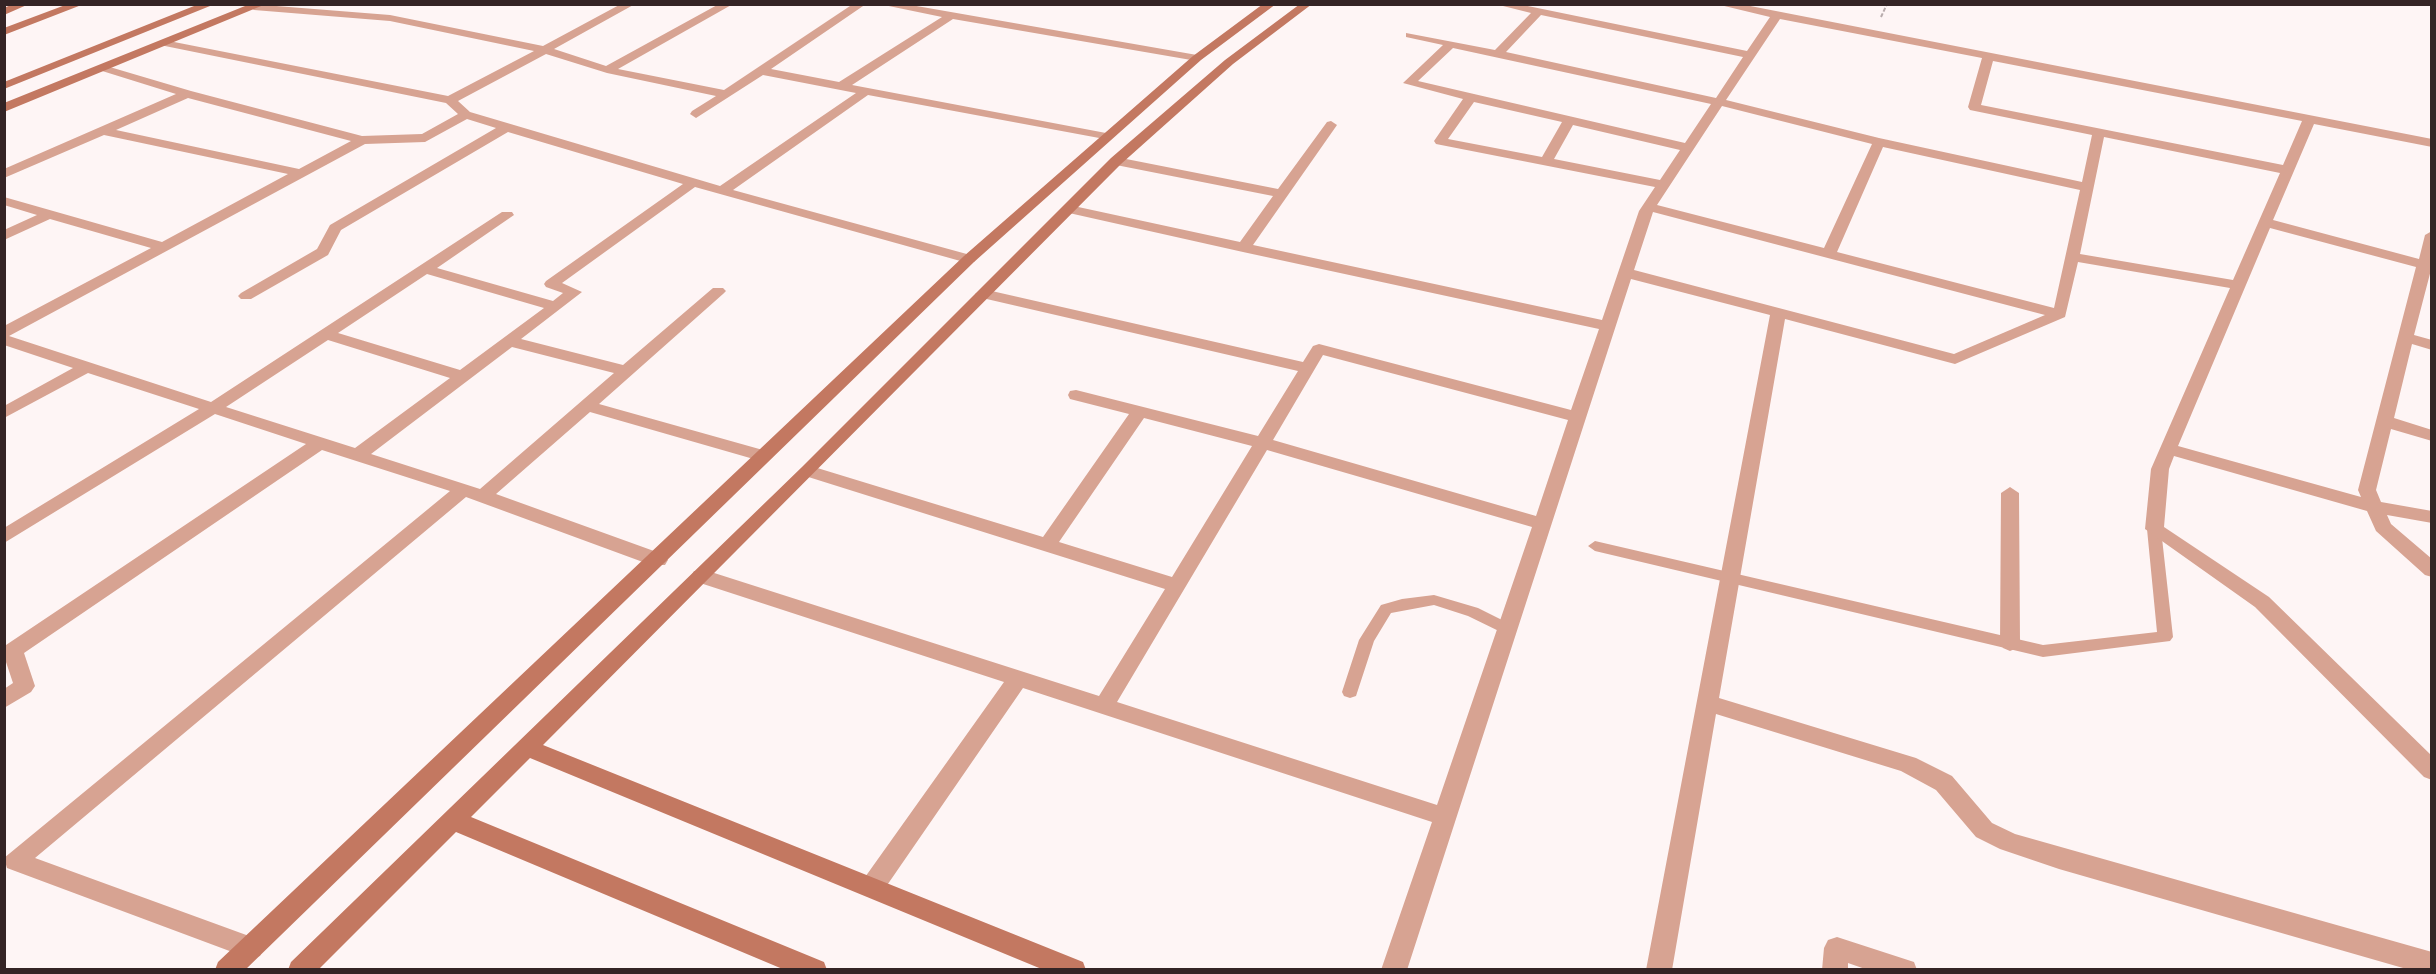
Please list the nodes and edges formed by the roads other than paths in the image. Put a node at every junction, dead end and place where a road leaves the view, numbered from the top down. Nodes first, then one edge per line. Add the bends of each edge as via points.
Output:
1 (24, 4) edge
2 (79, 4) edge
3 (210, 4) edge
4 (630, 4) edge
5 (728, 4) edge
6 (861, 4) edge
7 (884, 4) edge
8 (1271, 4) edge
9 (1307, 4) edge
10 (1500, 4) edge
11 (1575, 4) edge
12 (1721, 4) edge
13 (258, 6) edge
14 (4, 12) edge
15 (1538, 12) junction
16 (1777, 15) junction
17 (951, 16) junction
18 (1563, 17) junction
19 (4, 32) edge
20 (1410, 35) dead end
21 (164, 43) junction
22 (1451, 44) junction
23 (546, 50) junction
24 (1498, 54) junction
25 (1751, 55) junction
26 (1988, 57) junction
27 (1197, 58) junction
28 (103, 68) junction
29 (607, 70) junction
30 (760, 71) junction
31 (4, 86) edge
32 (842, 86) junction
33 (866, 91) junction
34 (187, 94) junction
35 (726, 94) junction
36 (1471, 97) junction
37 (450, 100) junction
38 (1719, 102) junction
39 (4, 108) edge
40 (696, 114) dead end
41 (466, 115) junction
42 (1569, 120) junction
43 (2309, 120) junction
44 (1331, 125) dead end
45 (507, 127) junction
46 (104, 131) junction
47 (2099, 133) junction
48 (1106, 137) junction
49 (362, 140) junction
50 (1879, 142) junction
51 (2432, 144) edge
52 (1688, 148) junction
53 (1116, 161) junction
54 (1546, 162) junction
55 (2287, 170) junction
56 (301, 173) junction
57 (4, 174) edge
58 (694, 182) junction
59 (1664, 185) junction
60 (2087, 187) junction
61 (722, 191) junction
62 (1282, 194) junction
63 (4, 201) edge
64 (1649, 207) junction
65 (1069, 209) junction
66 (49, 214) junction
67 (507, 215) dead end
68 (2265, 222) junction
69 (2432, 235) edge
70 (4, 236) edge
71 (163, 248) junction
72 (1243, 248) junction
73 (1829, 254) junction
74 (2073, 256) junction
75 (969, 259) junction
76 (2424, 265) junction
77 (425, 269) junction
78 (1626, 273) junction
79 (2239, 285) junction
80 (718, 291) dead end
81 (983, 294) junction
82 (246, 296) dead end
83 (555, 306) junction
84 (1778, 314) junction
85 (2060, 314) junction
86 (1608, 326) junction
87 (4, 333) edge
88 (325, 334) junction
89 (2406, 337) junction
90 (4, 340) edge
91 (509, 341) junction
92 (2432, 345) edge
93 (87, 367) junction
94 (1307, 368) junction
95 (626, 372) junction
96 (462, 376) junction
97 (1076, 395) dead end
98 (587, 406) junction
99 (213, 408) junction
100 (1139, 412) junction
101 (4, 413) edge
102 (1578, 417) junction
103 (2385, 421) junction
104 (2432, 436) edge
105 (320, 443) junction
106 (1262, 443) junction
107 (2169, 449) junction
108 (358, 455) junction
109 (764, 456) junction
110 (808, 471) junction
111 (473, 493) junction
112 (2010, 493) dead end
113 (2374, 507) junction
114 (2432, 517) edge
115 (1542, 524) junction
116 (2154, 530) junction
117 (4, 537) edge
118 (1047, 546) junction
119 (1595, 546) dead end
120 (658, 560) junction
121 (2432, 570) edge
122 (701, 576) junction
123 (1730, 576) junction
124 (1176, 585) junction
125 (1508, 629) junction
126 (2010, 644) junction
127 (1018, 679) junction
128 (1350, 692) dead end
129 (4, 700) edge
130 (1707, 703) junction
131 (1104, 706) junction
132 (525, 747) junction
133 (2432, 771) edge
134 (1445, 817) junction
135 (452, 820) junction
136 (872, 887) junction
137 (250, 948) junction
138 (2432, 964) edge
139 (227, 969) edge
140 (300, 969) edge
141 (815, 969) edge
142 (1074, 969) edge
143 (1394, 969) edge
144 (1659, 969) edge
145 (1835, 969) edge
146 (1905, 969) edge

1 - 14 street
2 - 19 street
3 - 31 street
4 - 23 street
5 - 29 street
6 - 30 street
7 - 17 street
8 - 27 street
9 - 53 street via 1229,62
10 - 15 street
11 - 18 street
12 - 16 street
13 - 21 street
13 - 23 street via 390,18
15 - 18 street
15 - 24 street
16 - 25 street
16 - 26 street
17 - 27 street
17 - 32 street
18 - 25 street
20 - 22 street
21 - 28 street
21 - 37 street
22 - 24 street
22 - 36 street via 1409,83
23 - 29 street
23 - 37 street
24 - 38 street
25 - 38 street
26 - 43 street
26 - 47 street via 1974,107
27 - 48 street
28 - 34 street
28 - 39 street
29 - 35 street
30 - 32 street
30 - 35 street
32 - 33 street
33 - 48 street
33 - 61 street
34 - 46 street
34 - 49 street
35 - 40 street
36 - 42 street
36 - 54 street via 1440,141
37 - 41 street
38 - 50 street
38 - 52 street
41 - 45 street
41 - 49 street via 425,138
42 - 52 street
42 - 54 street
43 - 51 street
43 - 55 street
44 - 62 street
45 - 58 street
45 - 82 street via 334,228 323,252
46 - 56 street
46 - 57 street
47 - 55 street
47 - 60 street
48 - 75 street
49 - 56 street
50 - 60 street
50 - 73 street
52 - 59 street
53 - 62 street
53 - 65 street
54 - 59 street
55 - 68 street
56 - 71 street
58 - 61 street
58 - 83 street via 551,284 574,292
59 - 64 street
60 - 74 street
61 - 75 street
62 - 72 street
63 - 66 street
64 - 73 street
64 - 78 street
65 - 72 street
65 - 81 street
66 - 70 street
66 - 71 street
67 - 77 street
68 - 76 street
68 - 79 street
69 - 76 street
71 - 87 street
72 - 86 street
73 - 85 street
74 - 79 street
74 - 85 street
75 - 109 street
76 - 89 street
77 - 83 street
77 - 88 street
78 - 84 street
78 - 86 street
79 - 107 street
80 - 95 street
81 - 94 street
81 - 110 street
83 - 91 street
84 - 85 street via 1955,359
84 - 123 street
86 - 102 street
88 - 96 street
88 - 99 street
89 - 92 street
89 - 103 street
90 - 93 street
91 - 95 street
91 - 96 street
93 - 99 street
93 - 101 street
94 - 102 street via 1319,349
94 - 106 street
95 - 98 street
96 - 108 street
97 - 100 street
98 - 109 street
98 - 111 street
99 - 105 street
99 - 117 street
100 - 106 street
100 - 118 street
102 - 115 street
103 - 104 street
103 - 113 street via 2367,490
105 - 108 street
105 - 129 street via 13,650 24,686
106 - 115 street
106 - 124 street
107 - 113 street
107 - 116 street via 2160,469
108 - 111 street
109 - 120 street
110 - 118 street
110 - 122 street
111 - 120 street
111 - 137 street via 15,861
112 - 126 street
113 - 114 street
113 - 121 street via 2383,527
115 - 125 street
116 - 126 lane via 2165,637 2043,651
116 - 133 street via 2262,602
118 - 124 street
119 - 123 lane
120 - 137 street
122 - 127 street
122 - 132 street
123 - 126 lane
123 - 130 street
124 - 131 street
125 - 128 lane via 1473,612 1434,600 1386,609 1367,640
125 - 134 street
127 - 131 street
127 - 136 street
130 - 138 street via 1908,764 1944,783 1984,830 2008,842
130 - 144 street
131 - 134 street
132 - 135 street
132 - 136 street
134 - 143 street
135 - 140 street
135 - 141 street
136 - 142 street
137 - 139 street
145 - 146 street via 1837,948

